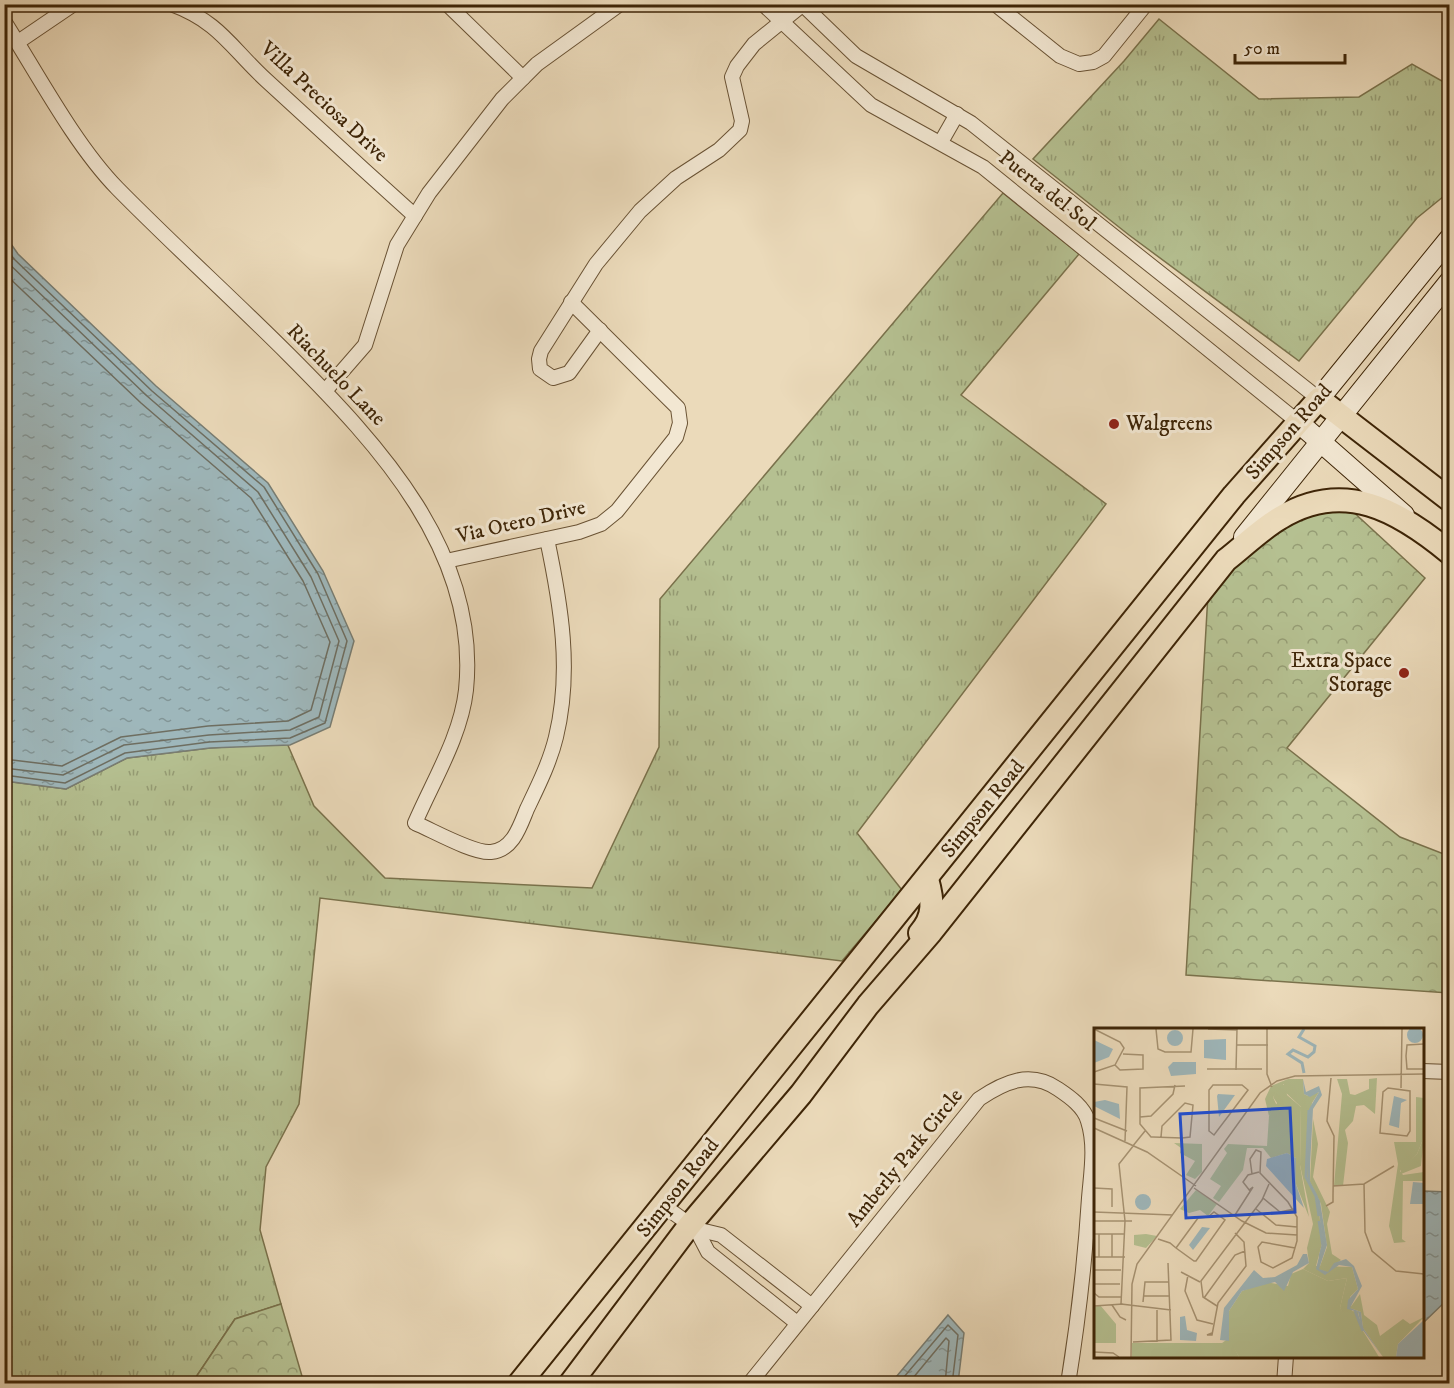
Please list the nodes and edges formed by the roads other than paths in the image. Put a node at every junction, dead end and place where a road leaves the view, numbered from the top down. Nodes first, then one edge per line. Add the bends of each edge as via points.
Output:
1 (74, 4) edge
2 (171, 4) edge
3 (447, 4) edge
4 (620, 4) edge
5 (763, 4) edge
6 (995, 4) edge
7 (1146, 4) edge
8 (802, 5) edge
9 (4, 21) edge
10 (782, 22) junction
11 (18, 42) junction
12 (523, 78) junction
13 (957, 114) junction
14 (940, 142) junction
15 (415, 216) junction
16 (1449, 238) edge
17 (1449, 281) edge
18 (571, 302) junction
19 (600, 330) junction
20 (325, 391) junction
21 (1318, 399) junction
22 (1341, 416) junction
23 (1298, 422) junction
24 (1321, 442) junction
25 (1449, 500) edge
26 (1419, 528) junction
27 (547, 539) junction
28 (1449, 553) edge
29 (1226, 560) junction
30 (446, 561) junction
31 (927, 879) junction
32 (868, 1005) junction
33 (1424, 1071) edge
34 (1449, 1072) edge
35 (664, 1206) junction
36 (693, 1228) junction
37 (812, 1306) junction
38 (797, 1323) junction
39 (1286, 1358) edge
40 (519, 1383) edge
41 (570, 1383) edge
42 (749, 1383) edge
43 (1068, 1383) edge
44 (1284, 1383) edge

1 - 11 street
2 - 15 street, Villa Preciosa Drive via 200,16 219,30 263,77
3 - 12 street
4 - 12 street
5 - 10 street, Puerta del Sol
6 - 7 street via 1060,56 1079,64 1104,56
8 - 10 street
8 - 13 street, Puerta del Sol via 856,56
9 - 11 street, Riachuelo Lane
10 - 14 street, Puerta del Sol via 871,105
10 - 18 street via 754,45 732,77 742,121 740,130 640,211 596,264
11 - 20 street, Riachuelo Lane via 85,148 116,186
12 - 15 street via 502,99
13 - 14 street
13 - 21 street, Puerta del Sol via 1047,181
14 - 23 street, Puerta del Sol via 983,167
15 - 20 street via 397,245 365,345
16 - 21 main road, Simpson Road
17 - 22 main road, Simpson Road
18 - 19 street, Via Otero Drive
18 - 19 street via 541,351 540,369 553,378 569,372
19 - 27 street, Via Otero Drive via 678,408 680,423 676,437 617,511 601,524
20 - 30 street, Riachuelo Lane via 357,423 393,470 442,548
21 - 22 main road
21 - 23 main road, Simpson Road
22 - 24 main road, Simpson Road
22 - 25 main road
23 - 24 main road
23 - 31 main road, Simpson Road via 1234,495
24 - 26 main road
24 - 29 main road, Simpson Road
26 - 28 main road
26 - 29 main road via 1357,500 1330,499 1279,518
27 - 30 street, Via Otero Drive
27 - 30 street, Riachuelo Lane via 560,601 564,653 556,738 515,836 506,846 491,852 415,823 456,729 466,692 467,650 459,595
29 - 32 main road, Simpson Road via 932,932
31 - 32 main road via 933,900 926,926 887,973
31 - 35 main road, Simpson Road
32 - 36 main road, Simpson Road
33 - 34 street
35 - 36 street
35 - 40 main road, Simpson Road
36 - 37 street via 721,1235
36 - 38 street via 708,1252
36 - 41 main road, Simpson Road
37 - 38 street, Amberly Park Circle
37 - 43 street, Amberly Park Circle via 979,1099 1003,1083 1025,1078 1050,1083 1073,1098 1088,1119 1093,1143 1084,1281
38 - 42 street, Amberly Park Circle
39 - 44 street

